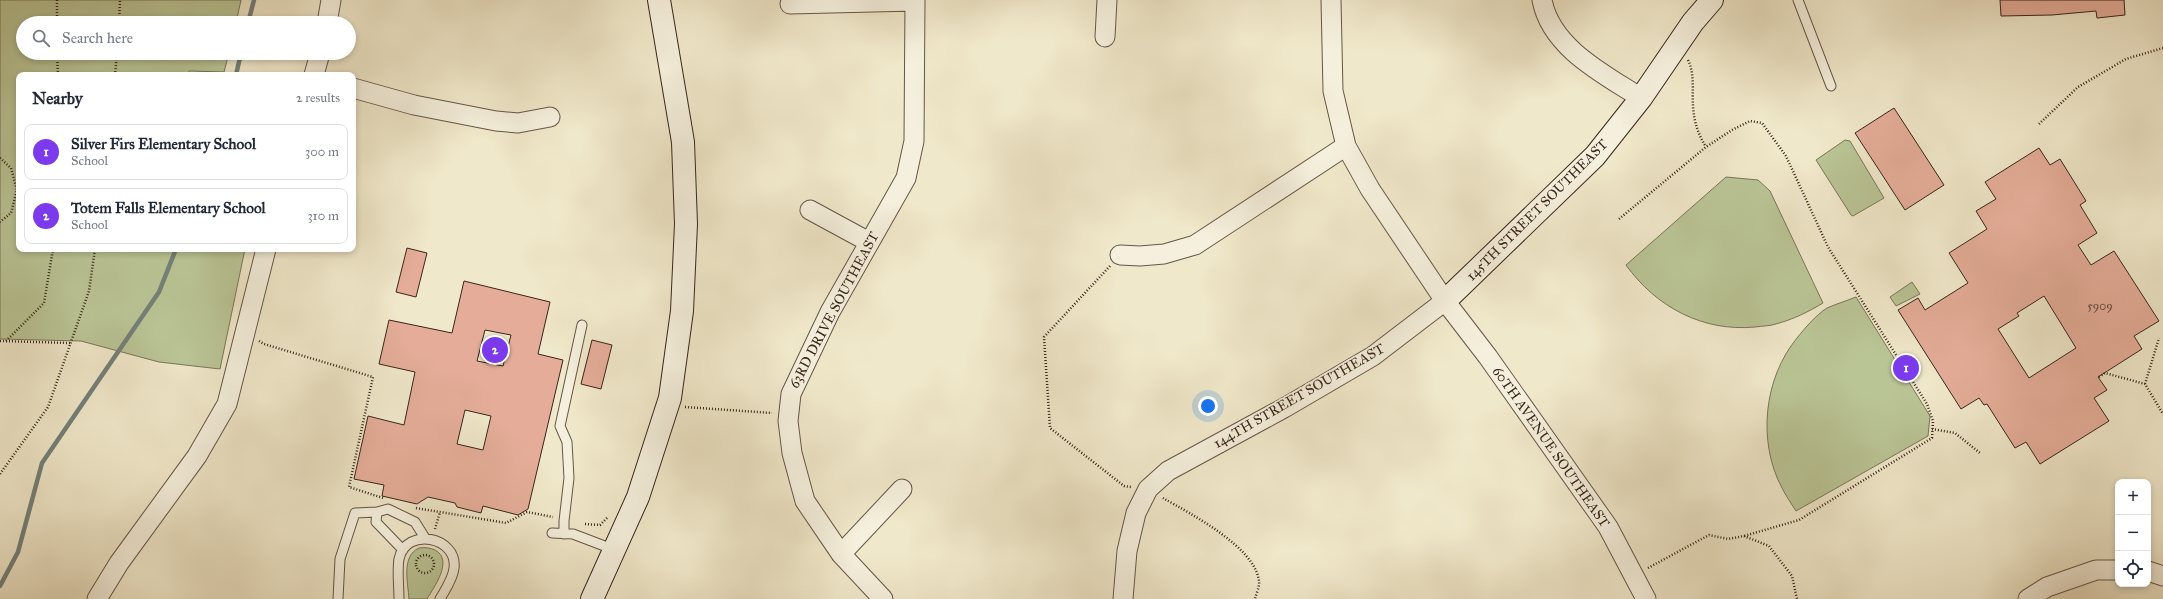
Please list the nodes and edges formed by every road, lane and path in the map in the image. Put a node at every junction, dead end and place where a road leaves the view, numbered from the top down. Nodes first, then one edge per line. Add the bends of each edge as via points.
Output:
1 (57, 0) edge
2 (120, 0) edge
3 (331, 0) edge
4 (659, 0) edge
5 (915, 0) edge
6 (1107, 0) edge
7 (1331, 0) edge
8 (1542, 0) edge
9 (1712, 0) edge
10 (1798, 0) edge
11 (790, 4) dead end
12 (57, 16) edge
13 (119, 16) edge
14 (328, 16) edge
15 (1105, 37) dead end
16 (1679, 42) junction
17 (2163, 48) edge
18 (57, 60) edge
19 (116, 60) edge
20 (318, 60) edge
21 (58, 72) edge
22 (115, 72) edge
23 (315, 72) edge
24 (1831, 86) dead end
25 (356, 89) edge
26 (1641, 98) junction
27 (550, 117) dead end
28 (2039, 124) dead end
29 (1346, 146) junction
30 (1706, 147) junction
31 (0, 158) edge
32 (16, 186) edge
33 (16, 195) edge
34 (810, 210) dead end
35 (1619, 219) dead end
36 (0, 222) edge
37 (869, 242) junction
38 (52, 252) edge
39 (95, 252) edge
40 (265, 252) edge
41 (1120, 255) joint
42 (1445, 301) junction
43 (582, 326) dead end
44 (246, 332) junction
45 (2159, 338) dead end
46 (0, 341) edge
47 (6, 341) junction
48 (70, 343) junction
49 (2099, 377) dead end
50 (2145, 384) junction
51 (667, 406) junction
52 (788, 414) junction
53 (2163, 414) edge
54 (1932, 429) junction
55 (1980, 453) dead end
56 (0, 474) edge
57 (902, 489) dead end
58 (1148, 489) junction
59 (385, 498) dead end
60 (413, 508) dead end
61 (377, 512) junction
62 (564, 520) junction
63 (626, 526) junction
64 (552, 533) dead end
65 (564, 534) junction
66 (1744, 536) junction
67 (425, 538) junction
68 (403, 550) junction
69 (615, 550) junction
70 (841, 554) junction
71 (417, 568) joint
72 (2115, 570) edge
73 (2151, 573) edge
74 (1634, 575) junction
75 (2163, 576) edge
76 (97, 599) edge
77 (338, 599) edge
78 (399, 599) edge
79 (440, 599) edge
80 (592, 599) edge
81 (883, 599) edge
82 (1123, 599) edge
83 (1254, 599) edge
84 (1646, 599) edge
85 (1797, 599) edge
86 (2028, 599) edge

1 - 12 path
2 - 13 path
3 - 14 street
4 - 51 street via 683,142 686,224 682,311
5 - 11 street
5 - 37 street, 63RD DRIVE SOUTHEAST via 914,142 906,178
6 - 15 street
7 - 29 street, 60TH AVENUE SOUTHEAST via 1333,91
8 - 26 street via 1545,13 1561,38 1587,63
9 - 16 street, 145TH STREET SOUTHEAST
10 - 24 lane
16 - 26 street, 145TH STREET SOUTHEAST
16 - 30 path via 1692,67 1696,131
17 - 28 path via 2126,59 2078,87
18 - 21 path
19 - 22 path
20 - 23 street
25 - 27 street via 414,105 496,121 518,123
26 - 42 street, 145TH STREET SOUTHEAST via 1595,156
29 - 41 street via 1195,245 1164,254
29 - 42 street, 60TH AVENUE SOUTHEAST via 1370,189
30 - 35 path
30 - 54 path via 1750,121 1762,123 1786,156 1828,247 1927,404
31 - 32 path via 12,168
33 - 36 path via 12,213
34 - 37 street
37 - 52 street, 63RD DRIVE SOUTHEAST via 830,312 790,394
38 - 47 path via 44,303
39 - 48 path via 89,291
40 - 44 street
41 - 58 path via 1044,336 1050,428 1124,486
42 - 58 street, 144TH STREET SOUTHEAST via 1373,356 1284,408 1168,470
42 - 74 street, 60TH AVENUE SOUTHEAST via 1488,357 1608,527
43 - 62 lane via 560,426 567,442 569,478
44 - 59 path via 264,344 373,377 349,486
44 - 76 street via 227,404 197,456 119,563
45 - 50 path
46 - 47 path
47 - 48 path
48 - 56 path via 48,407
49 - 50 path via 2104,373
50 - 53 path
51 - 52 path
51 - 63 street
52 - 70 street, 63RD DRIVE SOUTHEAST via 792,453 805,501
54 - 55 path via 1955,433
54 - 66 path via 1932,438 1799,520
57 - 70 street
58 - 82 street, 144TH STREET SOUTHEAST via 1136,513 1128,544
58 - 83 path via 1221,531 1255,567 1260,583
60 - 62 path via 506,523 527,512
61 - 67 lane via 388,509 415,522
61 - 68 lane via 376,522
61 - 77 lane via 355,512 340,559
62 - 63 path via 600,525 608,516
62 - 65 lane
63 - 69 street
64 - 65 lane
65 - 69 lane via 573,534
66 - 74 path via 1728,539 1709,536
66 - 85 path via 1769,546 1792,576
67 - 68 lane via 413,540
67 - 79 lane via 442,544 452,554 454,561 453,575
68 - 78 lane via 399,559
69 - 80 street
70 - 81 street, 63RD DRIVE SOUTHEAST
71 - 71 path via 417,562 423,556 431,557 434,562 434,568 430,572 421,572
72 - 86 street via 2096,570 2048,586
73 - 75 street
74 - 84 street, 60TH AVENUE SOUTHEAST

